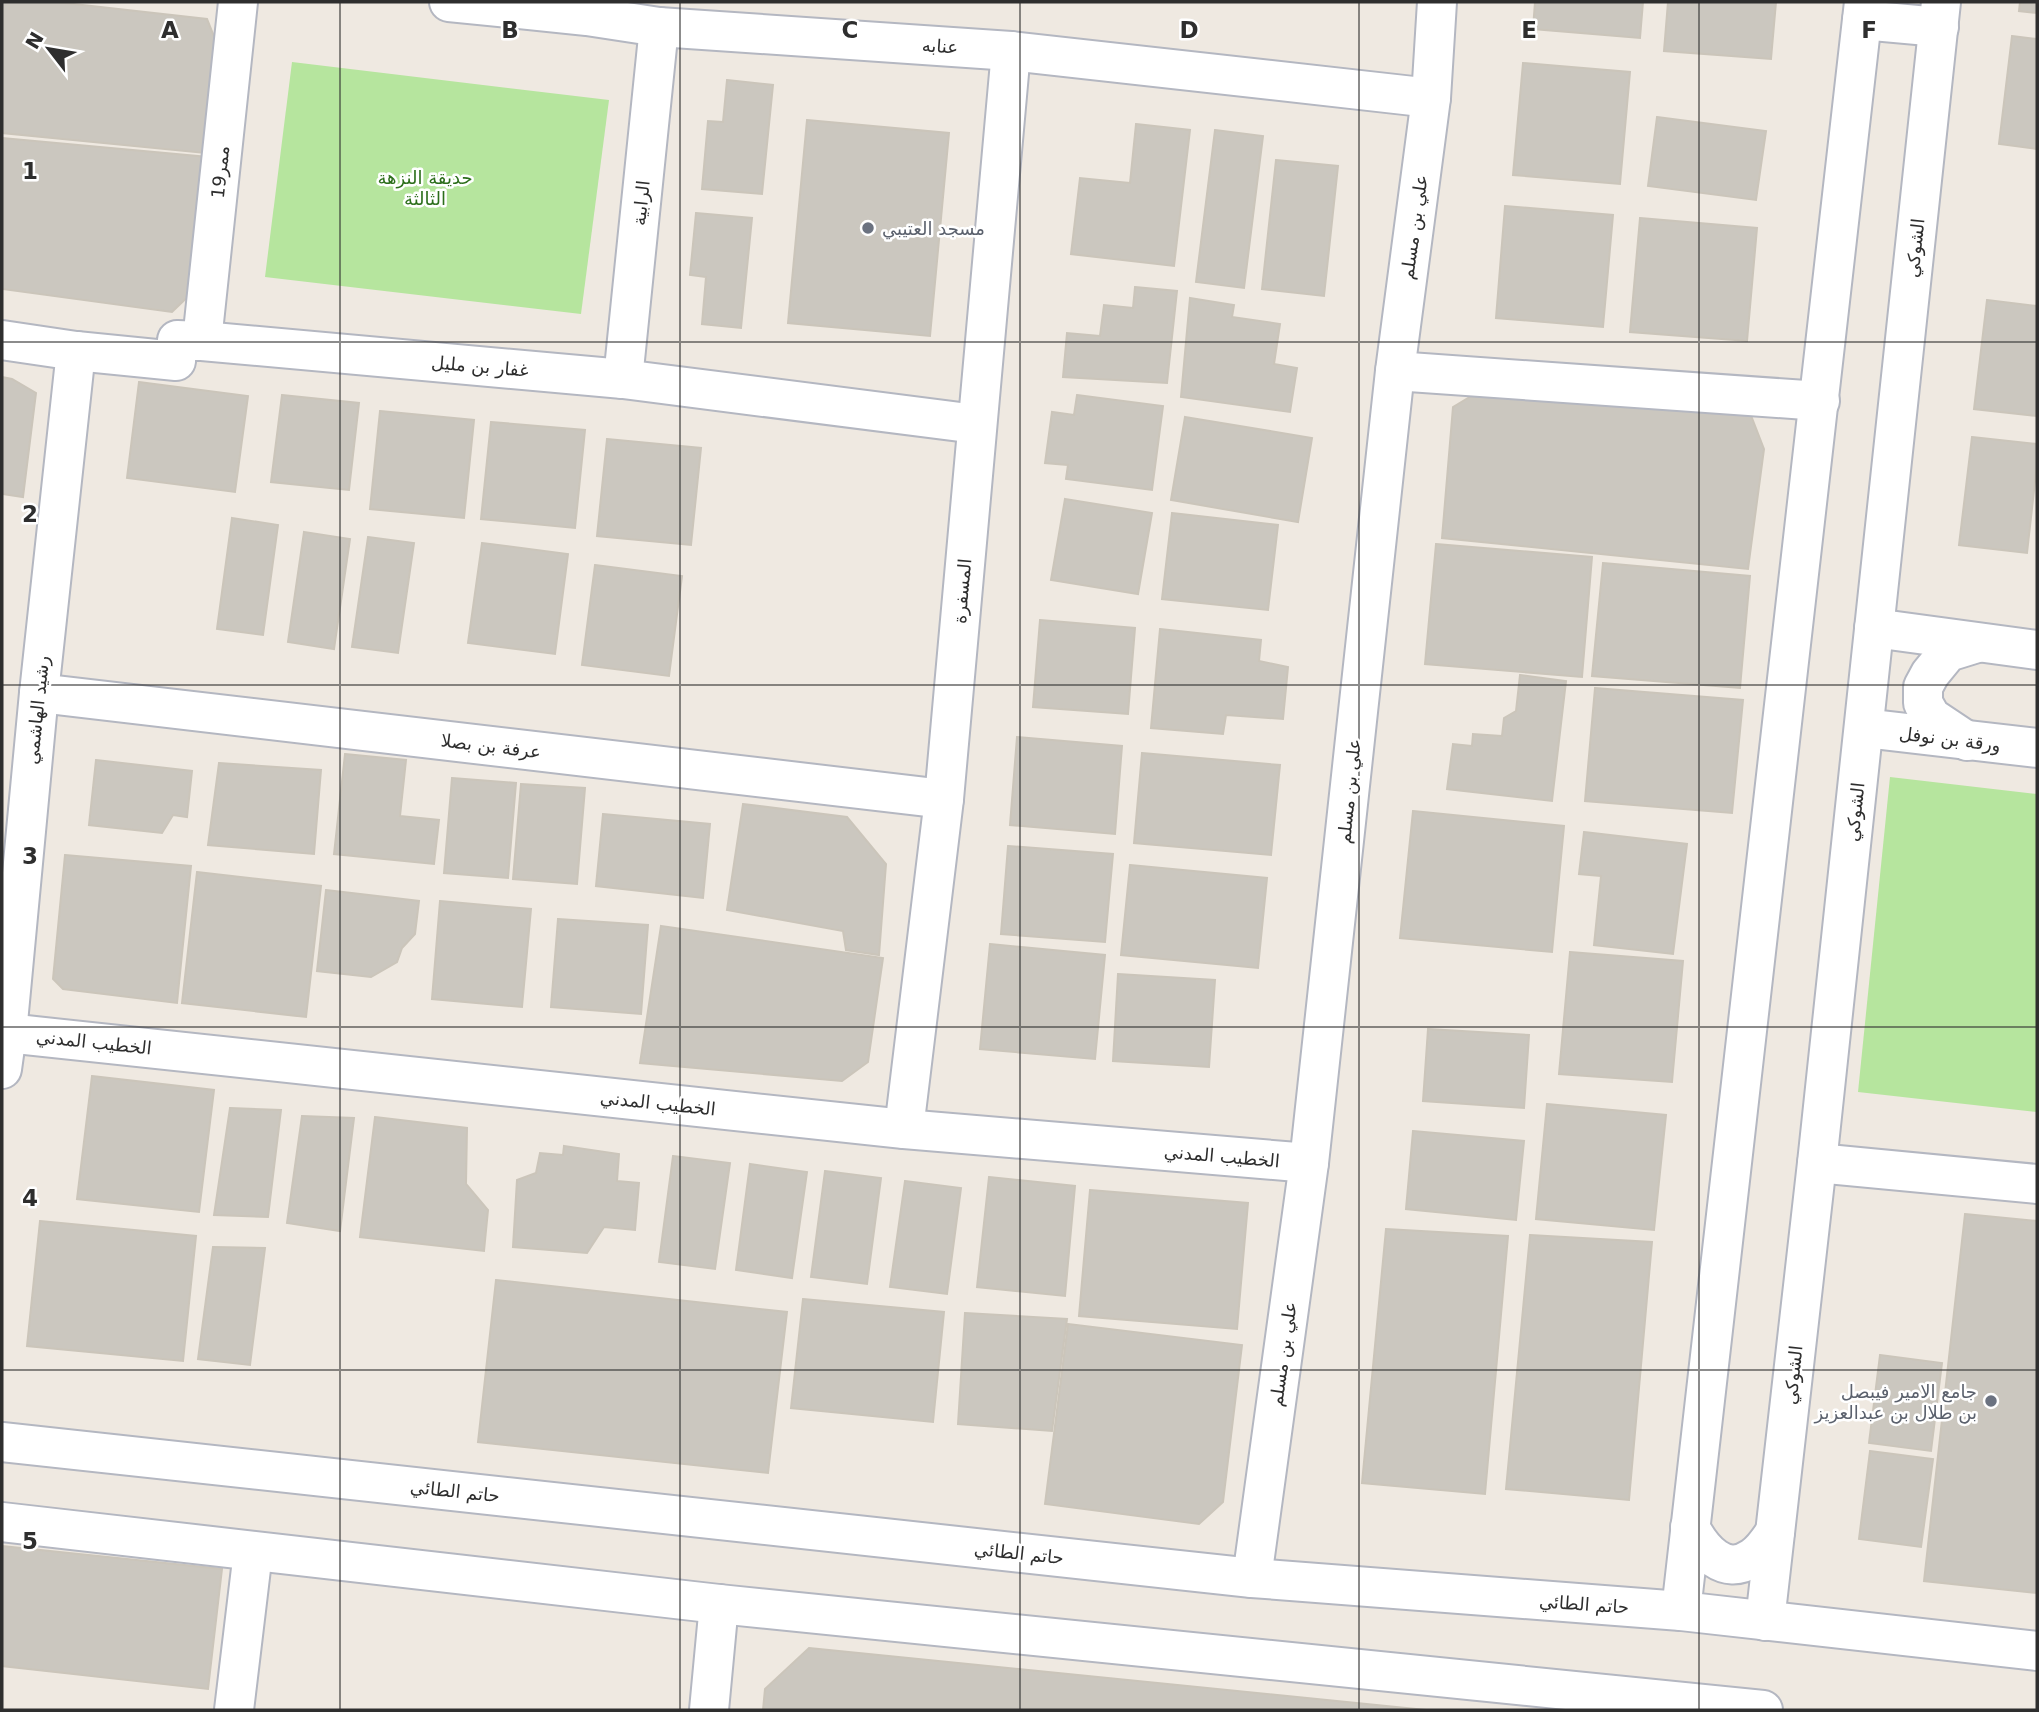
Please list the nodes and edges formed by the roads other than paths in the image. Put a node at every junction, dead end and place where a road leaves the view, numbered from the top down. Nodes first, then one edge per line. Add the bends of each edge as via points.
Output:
1 (238, 2) edge
2 (449, 2) edge
3 (1437, 2) edge
4 (588, 9) edge
5 (1863, 11) edge
6 (1940, 14) edge
7 (659, 27) junction
8 (1011, 51) junction
9 (1431, 98) junction
10 (2, 340) edge
11 (202, 341) junction
12 (76, 351) junction
13 (1395, 371) junction
14 (623, 379) junction
15 (1820, 401) junction
16 (976, 424) junction
17 (1874, 628) junction
18 (1977, 643) junction
19 (2037, 650) edge
20 (38, 693) junction
21 (1864, 729) junction
22 (1968, 741) junction
23 (2037, 748) edge
24 (944, 799) junction
25 (5, 1051) edge
26 (904, 1129) junction
27 (1309, 1163) junction
28 (1817, 1163) junction
29 (2037, 1184) edge
30 (2, 1442) edge
31 (2, 1522) edge
32 (1690, 1527) junction
33 (1775, 1532) junction
34 (253, 1552) junction
35 (1252, 1578) junction
36 (719, 1604) junction
37 (1681, 1611) junction
38 (1765, 1621) junction
39 (2037, 1651) edge
40 (1722, 1708) edge
41 (234, 1710) edge
42 (709, 1710) edge
43 (1763, 1710) edge

1 - 11 street, ممر19
2 - 4 street, عنابه
3 - 9 street, علي بن مسلم
4 - 7 street, عنابه
5 - 6 street
5 - 15 street
6 - 17 street, الشوكي
7 - 8 street, عنابه
7 - 14 street, الرابية
8 - 9 street, عنابه
8 - 16 street, المسفرة
9 - 13 street, علي بن مسلم
10 - 12 street, غفار بن مليل
11 - 12 street, غفار بن مليل via 177,340 176,361
11 - 14 street, غفار بن مليل
12 - 20 street, رشيد الهاشمي
13 - 15 street
13 - 27 street, علي بن مسلم
14 - 16 street, غفار بن مليل
15 - 32 street
16 - 24 street, المسفرة
17 - 18 street
17 - 21 street, الشوكي
18 - 19 street
18 - 22 street via 1948,652 1923,687 1923,703 1931,717
20 - 24 street, عرفة بن بصلا
20 - 25 street, رشيد الهاشمي
21 - 22 street, ورقة بن نوفل
21 - 28 street, الشوكي
22 - 23 street, ورقة بن نوفل
24 - 26 street, المسفرة
25 - 26 street, الخطيب المدني
26 - 27 street, الخطيب المدني
27 - 35 street, علي بن مسلم
28 - 29 street
28 - 33 street, الشوكي
30 - 35 street, حاتم الطائي
31 - 34 street
32 - 33 street via 1699,1545 1725,1563 1751,1559
32 - 37 street
33 - 38 street, الشوكي
34 - 36 street
34 - 41 street
35 - 37 street, حاتم الطائي
36 - 40 street
36 - 42 street
37 - 38 street, حاتم الطائي
38 - 39 street, حاتم الطائي
40 - 43 street

